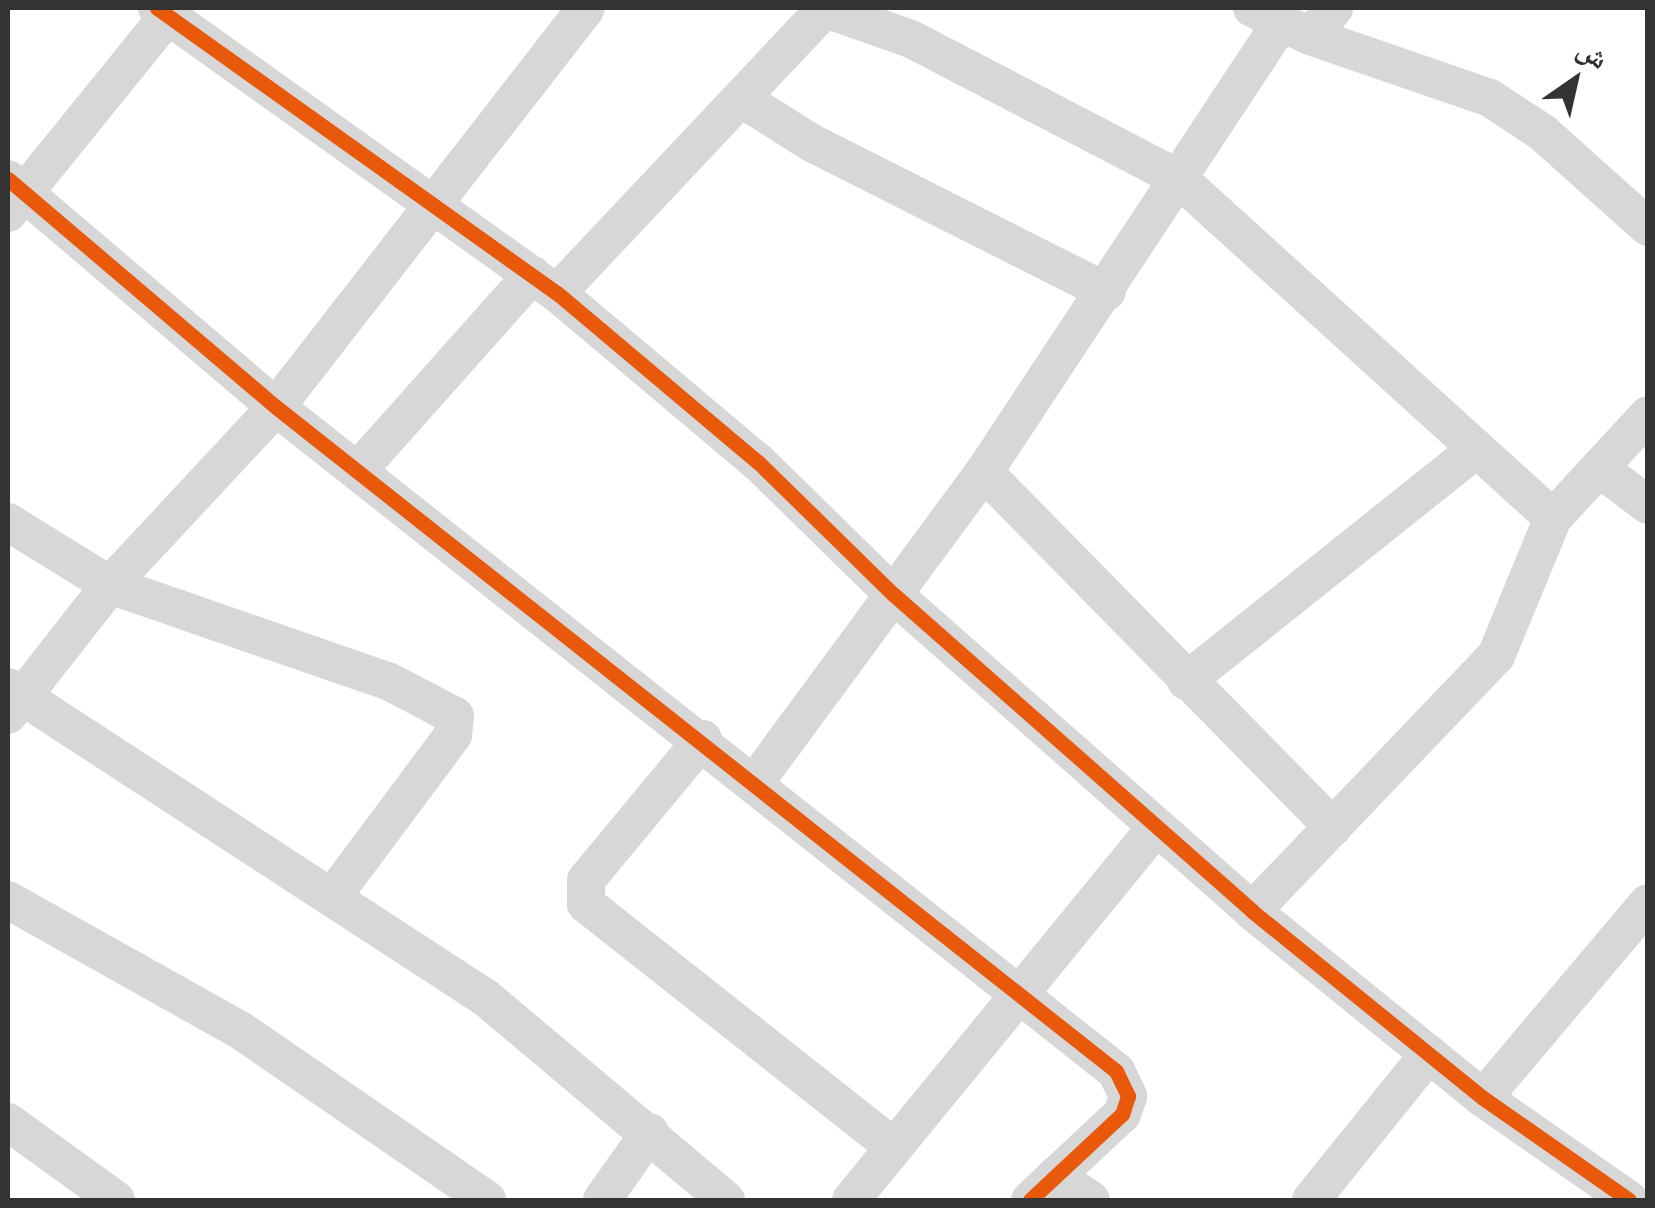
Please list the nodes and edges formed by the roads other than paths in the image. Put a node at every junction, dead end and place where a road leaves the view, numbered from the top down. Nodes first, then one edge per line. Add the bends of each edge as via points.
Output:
1 (586, 8) edge
2 (824, 8) edge
3 (1334, 8) edge
4 (162, 12) edge
5 (876, 17) edge
6 (1280, 22) edge
7 (742, 100) junction
8 (1178, 178) junction
9 (13, 195) edge
10 (1640, 203) edge
11 (431, 209) junction
12 (545, 284) junction
13 (1107, 292) junction
14 (276, 407) junction
15 (1648, 415) edge
16 (1474, 450) junction
17 (360, 468) junction
18 (1599, 468) junction
19 (984, 472) junction
20 (1648, 505) edge
21 (1553, 518) junction
22 (8, 522) edge
23 (110, 585) junction
24 (893, 594) junction
25 (1186, 681) junction
26 (12, 700) edge
27 (703, 739) junction
28 (756, 781) junction
29 (1156, 826) junction
30 (1333, 828) junction
31 (333, 896) junction
32 (8, 900) edge
33 (1648, 903) edge
34 (1252, 911) junction
35 (1016, 990) junction
36 (1430, 1054) junction
37 (1482, 1098) junction
38 (8, 1122) edge
39 (650, 1132) junction
40 (891, 1146) junction
41 (1043, 1188) edge
42 (116, 1200) edge
43 (487, 1200) edge
44 (602, 1200) edge
45 (726, 1200) edge
46 (851, 1200) edge
47 (1091, 1200) edge
48 (1312, 1200) edge
49 (1629, 1200) edge

1 - 11 street
2 - 5 street
2 - 7 street
3 - 6 street
4 - 9 street
4 - 11 street
5 - 8 street
6 - 8 street
6 - 10 street via 1490,98
7 - 12 street
7 - 13 street via 812,144
8 - 13 street
8 - 16 street
9 - 14 street
11 - 12 street
11 - 14 street
12 - 17 street
12 - 24 street via 758,462
13 - 19 street
14 - 17 street
14 - 23 street
15 - 18 street
16 - 21 street
16 - 25 street
17 - 27 street
18 - 20 street
18 - 21 street
19 - 24 street
19 - 25 street
21 - 30 street via 1496,656
22 - 23 street
23 - 26 street
23 - 31 street via 390,682 456,716 453,734
24 - 28 street
24 - 29 street
25 - 30 street
26 - 31 street
27 - 28 street
27 - 40 street via 586,880 586,904
28 - 35 street
29 - 34 street
29 - 35 street
30 - 34 street
31 - 39 street via 486,998
32 - 43 street via 240,1030
33 - 37 street
34 - 36 street
35 - 40 street
35 - 41 street via 1126,1085 1119,1118
36 - 37 street
36 - 48 street
37 - 49 street
38 - 42 street
39 - 44 street
39 - 45 street
40 - 46 street
41 - 47 street

